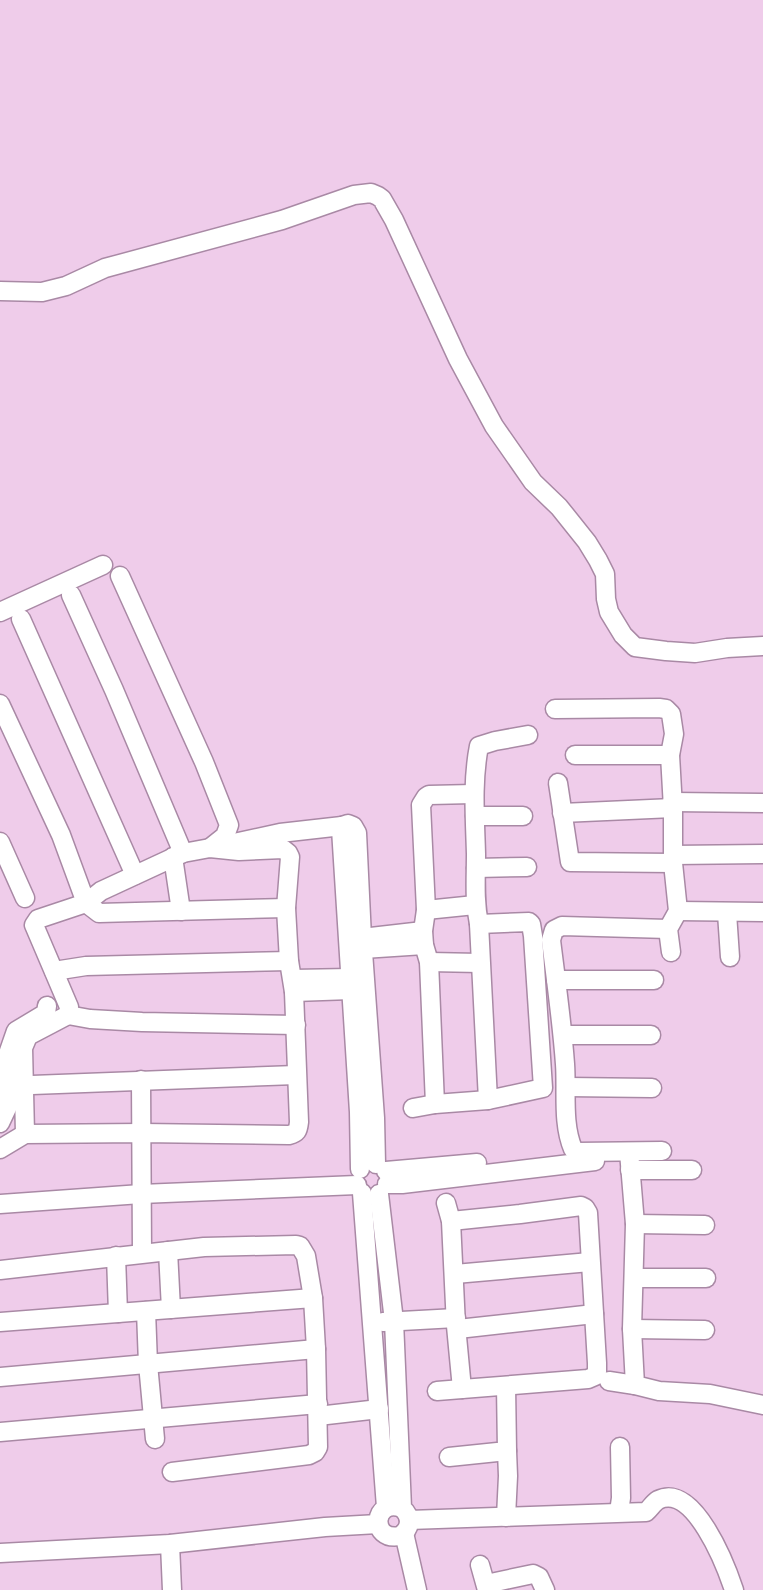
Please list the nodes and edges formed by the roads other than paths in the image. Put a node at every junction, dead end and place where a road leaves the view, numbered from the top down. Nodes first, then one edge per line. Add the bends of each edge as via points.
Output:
1 (0, 291) edge
2 (103, 565) dead end
3 (120, 576) dead end
4 (71, 595) dead end
5 (0, 612) edge
6 (21, 619) dead end
7 (614, 623) junction
8 (763, 646) edge
9 (617, 648) dead end
10 (0, 704) edge
11 (555, 709) dead end
12 (528, 735) dead end
13 (575, 755) dead end
14 (670, 755) junction
15 (558, 783) dead end
16 (473, 793) junction
17 (763, 803) edge
18 (673, 805) junction
19 (562, 813) junction
20 (475, 816) junction
21 (523, 816) dead end
22 (0, 842) edge
23 (210, 848) junction
24 (763, 854) edge
25 (178, 855) junction
26 (673, 859) junction
27 (527, 867) dead end
28 (476, 868) junction
29 (135, 875) junction
30 (25, 898) dead end
31 (86, 903) junction
32 (475, 905) junction
33 (286, 908) junction
34 (426, 910) junction
35 (181, 911) junction
36 (678, 911) junction
37 (727, 912) junction
38 (763, 912) edge
39 (479, 924) junction
40 (668, 929) junction
41 (355, 944) junction
42 (425, 946) junction
43 (671, 952) dead end
44 (730, 957) dead end
45 (289, 961) junction
46 (480, 963) junction
47 (54, 971) junction
48 (556, 980) junction
49 (654, 980) dead end
50 (351, 984) junction
51 (293, 986) junction
52 (47, 1006) dead end
53 (68, 1015) junction
54 (296, 1025) junction
55 (563, 1035) junction
56 (651, 1035) dead end
57 (3, 1057) edge
58 (296, 1075) junction
59 (141, 1080) junction
60 (33, 1085) dead end
61 (567, 1087) junction
62 (652, 1088) dead end
63 (488, 1100) junction
64 (435, 1104) junction
65 (413, 1108) dead end
66 (0, 1123) edge
67 (25, 1133) junction
68 (142, 1133) junction
69 (0, 1149) edge
70 (662, 1151) dead end
71 (522, 1159) dead end
72 (595, 1161) dead end
73 (629, 1161) junction
74 (692, 1170) dead end
75 (373, 1180) junction
76 (141, 1194) junction
77 (446, 1203) dead end
78 (0, 1204) edge
79 (451, 1221) junction
80 (635, 1224) junction
81 (705, 1225) dead end
82 (168, 1251) junction
83 (142, 1253) junction
84 (116, 1256) junction
85 (590, 1262) junction
86 (0, 1270) edge
87 (455, 1274) junction
88 (634, 1278) junction
89 (706, 1278) dead end
90 (313, 1298) junction
91 (171, 1309) junction
92 (146, 1311) junction
93 (118, 1313) junction
94 (594, 1314) junction
95 (0, 1322) edge
96 (457, 1324) junction
97 (394, 1327) junction
98 (373, 1329) junction
99 (632, 1329) junction
100 (705, 1330) dead end
101 (316, 1349) junction
102 (148, 1364) junction
103 (0, 1377) edge
104 (609, 1381) dead end
105 (635, 1385) junction
106 (506, 1386) junction
107 (463, 1389) junction
108 (437, 1391) dead end
109 (763, 1405) edge
110 (379, 1409) junction
111 (318, 1410) junction
112 (152, 1419) junction
113 (0, 1432) edge
114 (155, 1439) dead end
115 (620, 1447) dead end
116 (507, 1451) junction
117 (449, 1457) dead end
118 (172, 1472) dead end
119 (620, 1512) junction
120 (400, 1517) junction
121 (506, 1517) junction
122 (378, 1524) junction
123 (170, 1544) junction
124 (0, 1553) edge
125 (480, 1564) dead end
126 (486, 1587) edge
127 (172, 1590) edge
128 (417, 1590) edge
129 (545, 1590) edge
130 (734, 1590) edge

1 - 7 street via 41,292 66,286 105,268 282,220 354,195 377,196 394,220 494,426 533,482 596,556 605,574 607,605
2 - 5 street
3 - 23 street via 229,825 225,836
4 - 25 street via 114,690
6 - 29 street
7 - 8 street via 635,647 695,653
7 - 9 street
10 - 31 street via 61,835
11 - 14 street via 666,709 674,734
12 - 16 street via 479,746
13 - 14 street
14 - 18 street
15 - 19 street
16 - 20 street
16 - 34 street via 429,795 422,802
17 - 18 street
18 - 19 street
18 - 26 street
19 - 26 street via 570,862
20 - 21 street
20 - 28 street
22 - 30 street
23 - 25 street
23 - 33 street via 286,851 290,857
23 - 41 street via 342,826
24 - 26 street
25 - 29 street
25 - 35 street
26 - 36 street
27 - 28 street
28 - 32 street
29 - 31 street
31 - 35 street via 99,913
31 - 47 street via 35,921
32 - 34 street
32 - 39 street
33 - 35 street
33 - 45 street
34 - 42 street
36 - 37 street
36 - 40 street
37 - 38 street
37 - 44 street
39 - 46 street
39 - 63 street via 531,924 543,1088
40 - 43 street
40 - 48 street via 556,928 551,940
41 - 42 street
41 - 50 street
41 - 75 street via 375,1118
42 - 46 street
42 - 64 street
45 - 47 street via 86,966
45 - 51 street
46 - 63 street
47 - 53 street
48 - 49 street
48 - 55 street
50 - 51 street
50 - 75 street via 359,1112
51 - 54 street
52 - 57 street via 46,1013 16,1031
53 - 54 street via 142,1022
53 - 67 street via 28,1036 23,1048
54 - 58 street
55 - 56 street
55 - 61 street
57 - 66 street via 8,1106
58 - 59 street
58 - 68 street via 299,1130 295,1133
59 - 60 street
59 - 68 street
61 - 62 street
61 - 73 street via 567,1125 573,1149
63 - 64 street
64 - 65 street
67 - 68 street
67 - 69 street
68 - 76 street
70 - 73 street
71 - 75 street
72 - 75 street via 402,1184
73 - 74 street
73 - 80 street
75 - 76 street
75 - 97 street
75 - 98 street
76 - 78 street
76 - 83 street
77 - 79 street
79 - 85 street via 581,1206 588,1213
79 - 87 street
80 - 81 street
80 - 88 street
82 - 83 street
82 - 90 street via 298,1245 306,1256
82 - 91 street
83 - 84 street
84 - 86 street
84 - 93 street
85 - 87 street
85 - 94 street
87 - 96 street
88 - 89 street
88 - 99 street
90 - 91 street
90 - 101 street
91 - 92 street
92 - 93 street
92 - 102 street
93 - 95 street
94 - 96 street
94 - 106 street via 595,1376
96 - 97 street
96 - 107 street
97 - 98 street
97 - 120 street
98 - 110 street
99 - 100 street
99 - 105 street
101 - 102 street
101 - 111 street
102 - 103 street
102 - 112 street
104 - 105 street
105 - 109 street
106 - 107 street
106 - 116 street
107 - 108 street
110 - 111 street
110 - 120 street
111 - 112 street
111 - 118 street via 318,1447 309,1455
112 - 113 street
112 - 114 street
115 - 119 street
116 - 117 street
116 - 121 street
119 - 121 street
119 - 130 street via 646,1512 661,1499 685,1503 713,1539
120 - 121 street
120 - 122 street via 381,1512
120 - 122 street via 394,1537 384,1534
120 - 128 street
122 - 123 street
123 - 124 street
123 - 127 street
125 - 126 street
126 - 129 street via 533,1574

